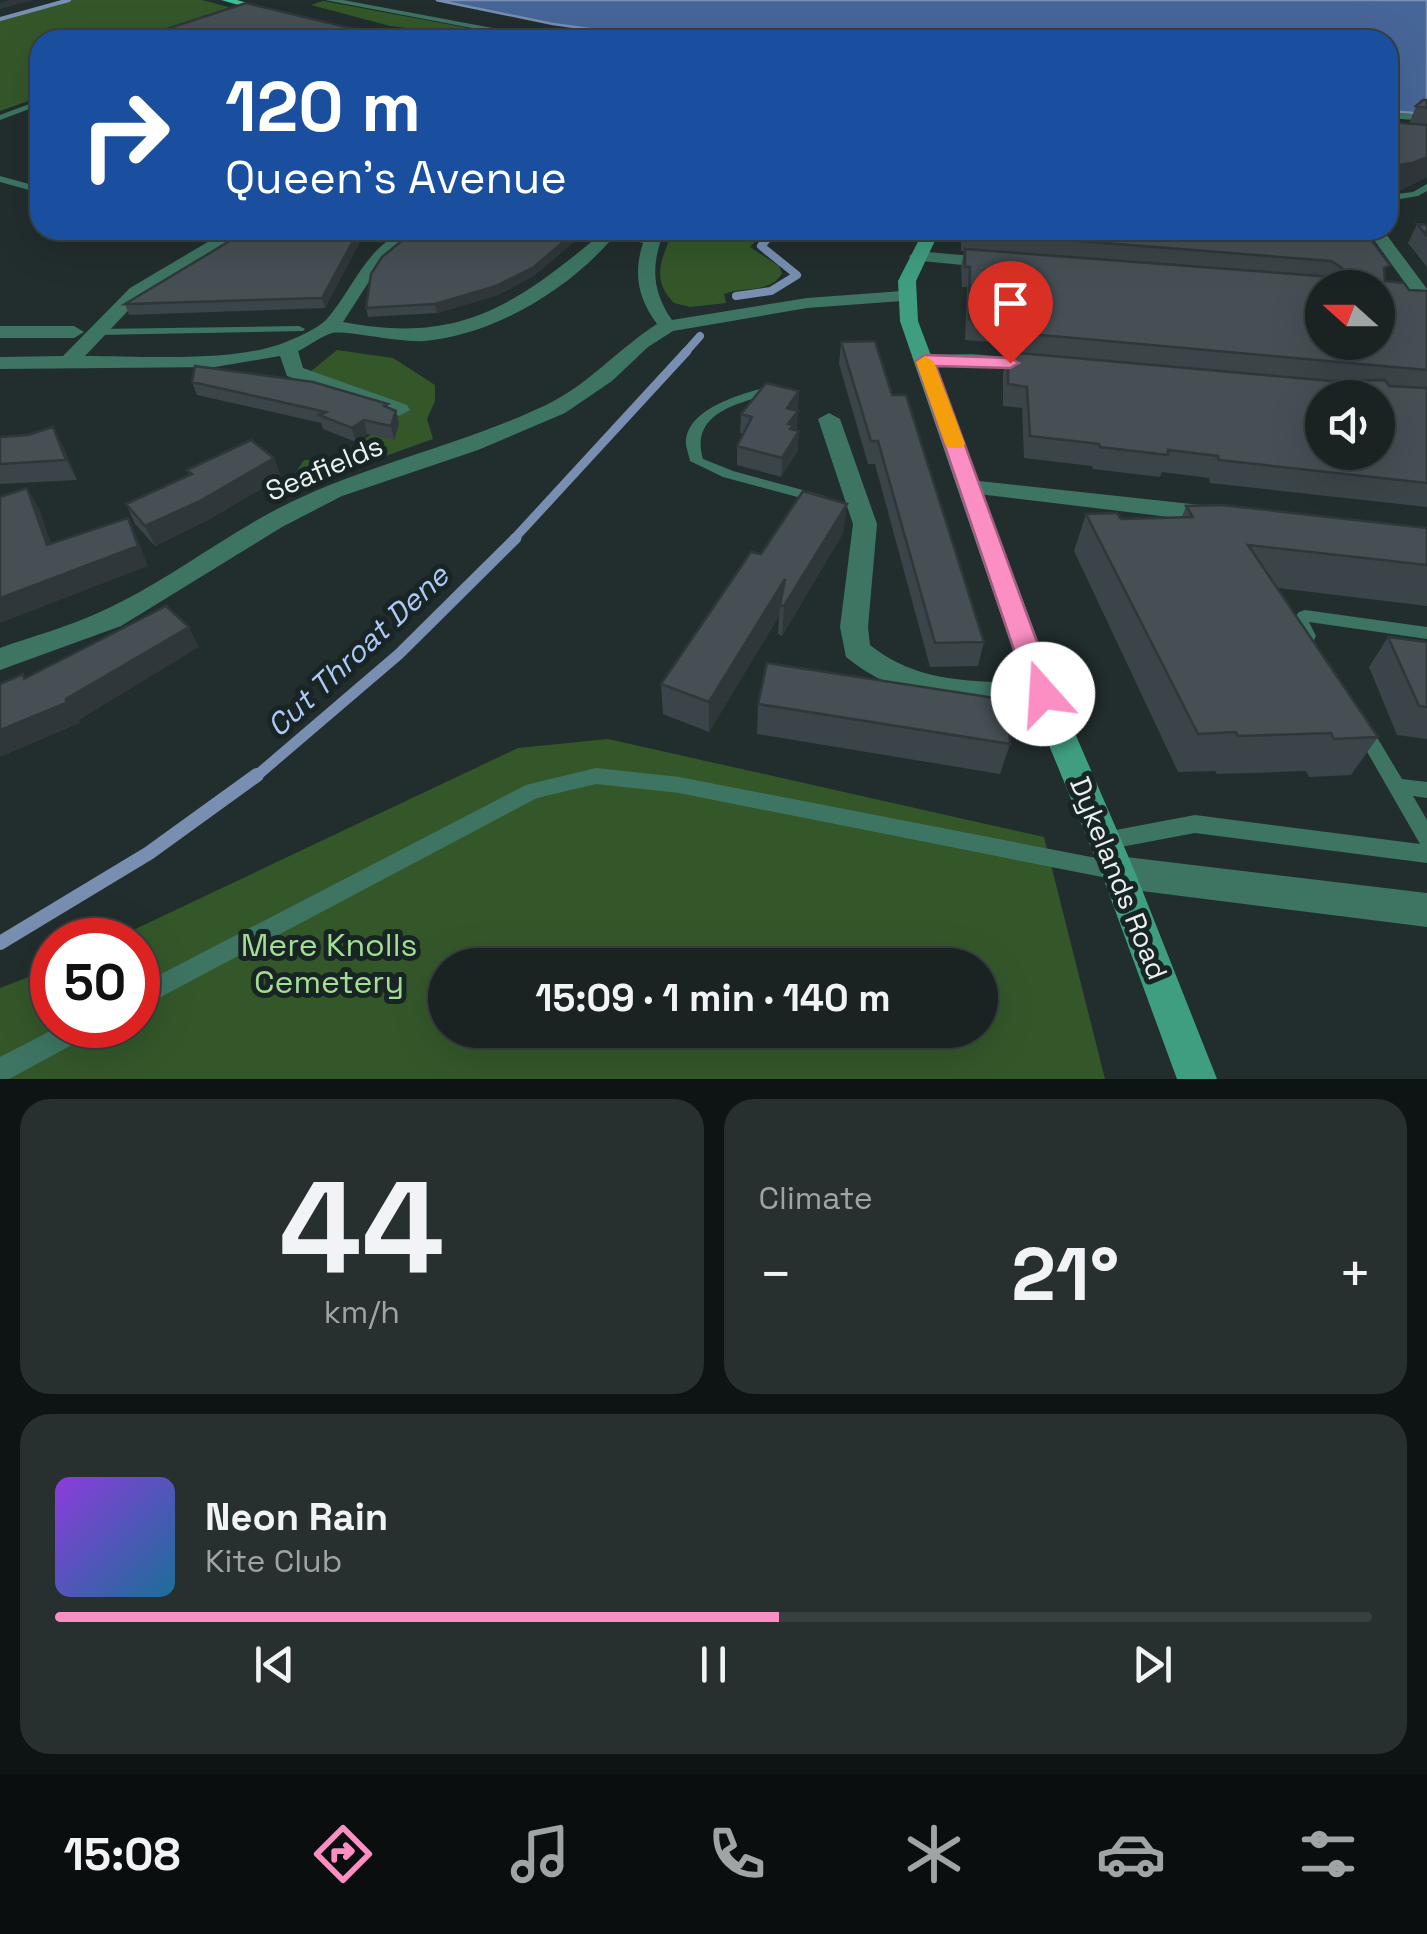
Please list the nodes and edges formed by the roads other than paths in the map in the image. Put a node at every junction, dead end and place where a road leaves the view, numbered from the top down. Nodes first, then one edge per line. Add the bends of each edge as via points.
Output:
1 (226, 0) edge
2 (330, 0) edge
3 (262, 10) junction
4 (246, 13) edge
5 (294, 18) edge
6 (496, 30) edge
7 (30, 106) edge
8 (1398, 116) edge
9 (0, 118) edge
10 (1427, 118) edge
11 (3, 184) edge
12 (1427, 187) edge
13 (30, 188) edge
14 (1398, 197) edge
15 (222, 240) edge
16 (402, 240) edge
17 (601, 240) edge
18 (652, 240) edge
19 (926, 240) edge
20 (1383, 240) edge
21 (917, 256) junction
22 (1013, 264) edge
23 (1395, 295) edge
24 (902, 296) junction
25 (1426, 297) edge
26 (331, 326) junction
27 (667, 326) junction
28 (300, 329) dead end
29 (0, 332) edge
30 (74, 332) dead end
31 (98, 332) junction
32 (288, 348) junction
33 (925, 361) junction
34 (69, 362) junction
35 (0, 363) edge
36 (1051, 367) edge
37 (770, 390) edge
38 (399, 410) edge
39 (829, 420) dead end
40 (970, 487) junction
41 (837, 511) junction
42 (1248, 519) edge
43 (1427, 633) edge
44 (1321, 658) edge
45 (0, 659) edge
46 (1043, 694) junction
47 (1349, 706) edge
48 (1396, 786) junction
49 (1427, 790) edge
50 (1427, 838) edge
51 (1427, 854) edge
52 (1112, 856) junction
53 (1427, 910) edge
54 (160, 986) edge
55 (42, 1048) edge
56 (0, 1070) edge
57 (1198, 1079) edge

1 - 3 main road
2 - 6 street
3 - 4 lane
3 - 5 main road
7 - 9 lane
8 - 10 street
11 - 13 lane
12 - 14 lane
15 - 31 street via 136,292
16 - 26 street via 375,260
17 - 26 street via 542,291 496,318 423,335
18 - 27 street via 642,264 645,293
19 - 21 main road
20 - 25 street
21 - 22 street
21 - 24 main road
23 - 25 street
24 - 27 street via 807,303
24 - 33 main road, Dykelands Road
26 - 32 street
27 - 45 street, Seafields via 557,408 334,492 111,619
28 - 31 lane
29 - 30 street
31 - 34 street
32 - 34 street via 215,361
32 - 38 street via 294,372
33 - 36 street
33 - 40 main road, Dykelands Road
34 - 35 street
37 - 41 lane via 701,418 690,446 697,461
39 - 41 street
40 - 42 street
40 - 46 main road, Dykelands Road
41 - 46 street via 865,524 856,650 897,681 926,689
43 - 44 lane via 1305,616 1300,620
46 - 52 main road, Dykelands Road
47 - 48 lane
48 - 49 lane
48 - 50 lane
51 - 52 lane via 1196,824
52 - 53 street
52 - 54 lane via 596,776 533,791
52 - 57 main road, Dykelands Road
55 - 56 lane

